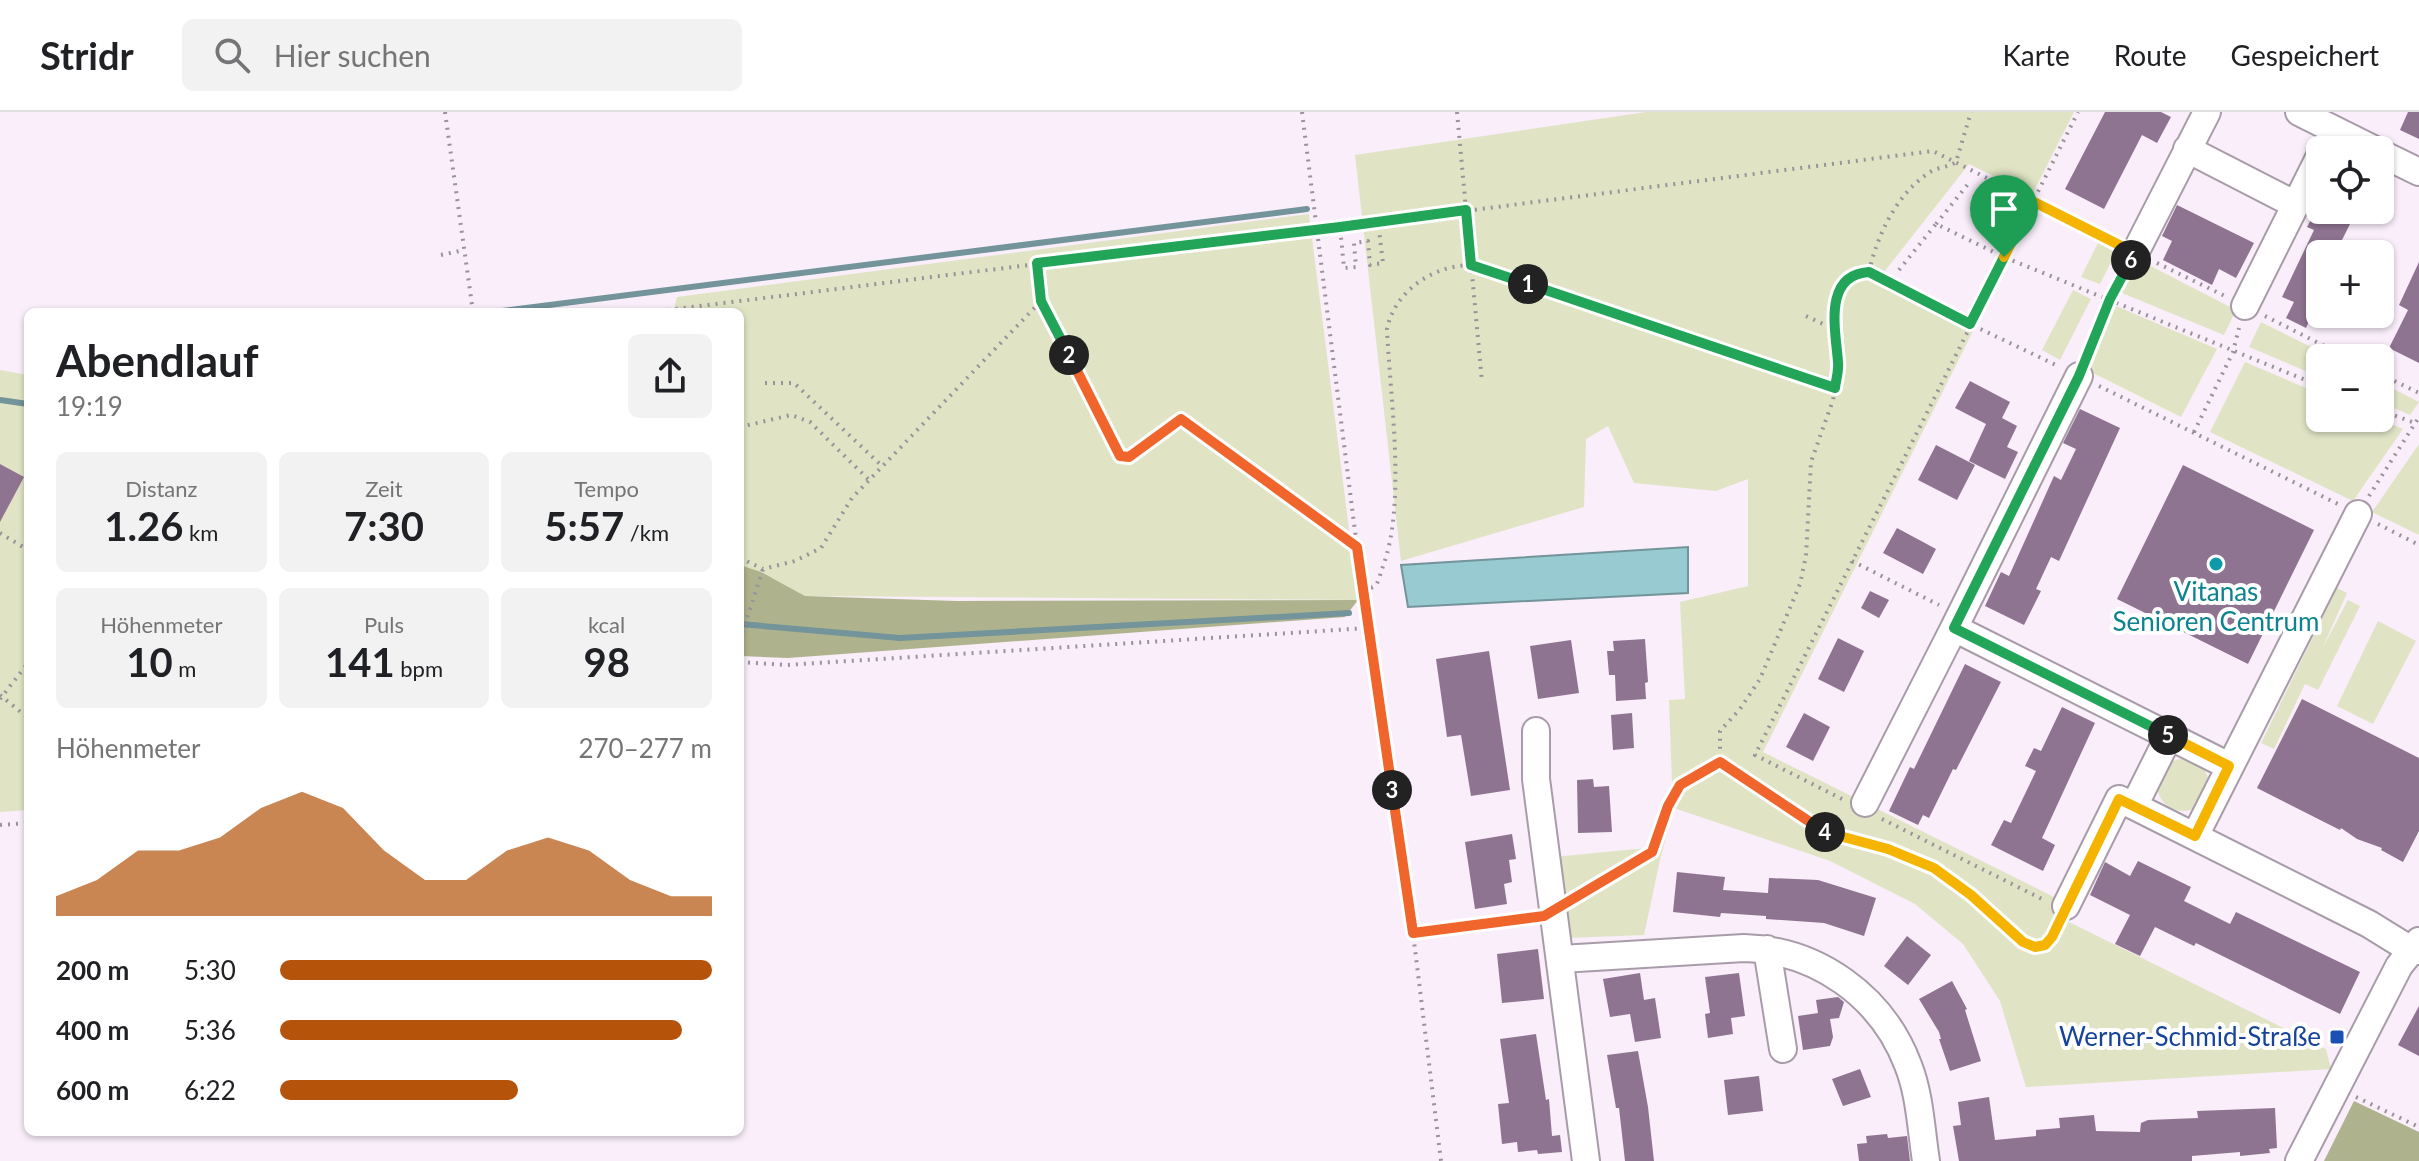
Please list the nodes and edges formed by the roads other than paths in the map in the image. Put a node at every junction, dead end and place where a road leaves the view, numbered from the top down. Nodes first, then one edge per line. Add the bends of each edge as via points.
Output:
1 (2207, 112) edge
2 (2299, 112) edge
3 (2324, 136) edge
4 (2187, 149) junction
5 (2394, 160) edge
6 (2419, 172) edge
7 (2306, 185) edge
8 (2296, 205) junction
9 (2135, 253) road end
10 (2245, 306) road end
11 (2079, 376) road end
12 (2358, 514) road end
13 (1951, 618) junction
14 (1536, 731) dead end
15 (2169, 736) junction
16 (2229, 766) junction
17 (2134, 806) junction
18 (1864, 807) road end
19 (2195, 836) junction
20 (2065, 908) road end
21 (2416, 947) edge
22 (1767, 949) junction
23 (1561, 959) junction
24 (1783, 1049) dead end
25 (1586, 1161) edge
26 (1926, 1161) edge
27 (2299, 1161) edge

1 - 4 street
2 - 3 street
4 - 8 street
4 - 9 street
5 - 6 street
7 - 8 street
8 - 10 street
11 - 13 street
12 - 16 street
13 - 15 street
13 - 18 street
14 - 23 street via 1536,779
15 - 16 street
15 - 17 street
16 - 19 street
17 - 19 street
17 - 20 street via 2119,799
19 - 21 street
21 - 27 street via 2399,966
22 - 23 street
22 - 24 street
22 - 26 street via 1842,978 1878,1014 1908,1064
23 - 25 street

